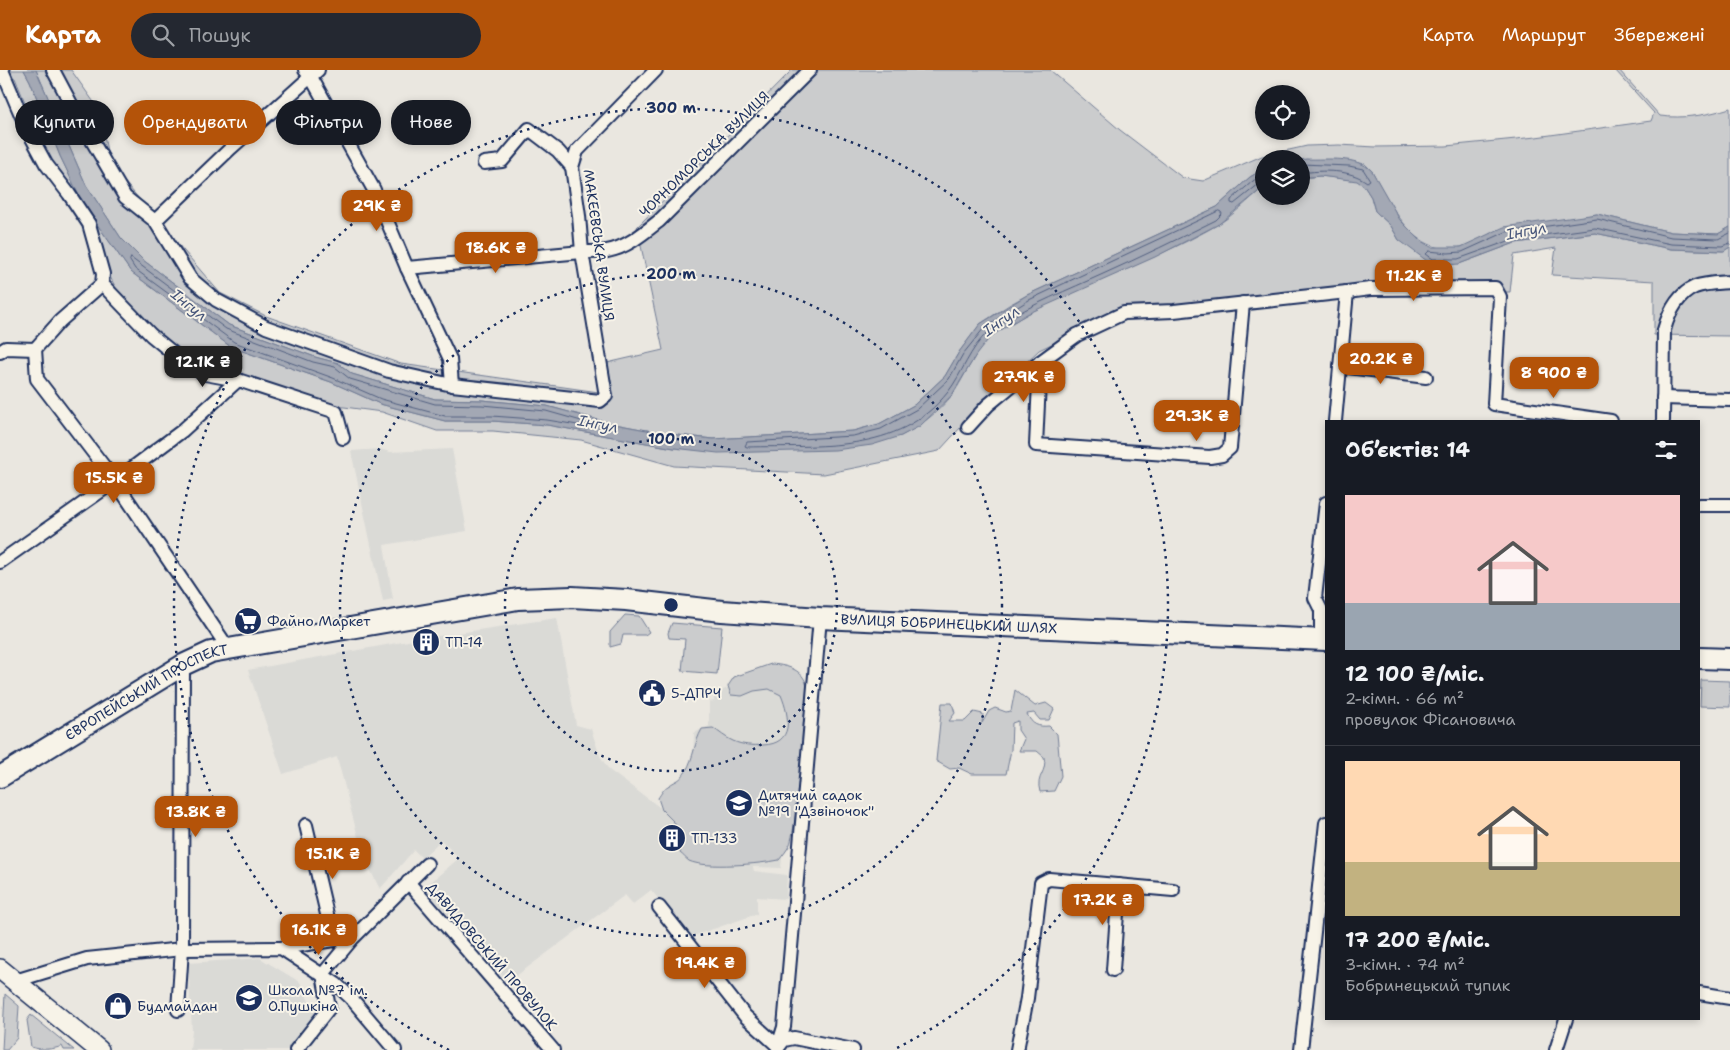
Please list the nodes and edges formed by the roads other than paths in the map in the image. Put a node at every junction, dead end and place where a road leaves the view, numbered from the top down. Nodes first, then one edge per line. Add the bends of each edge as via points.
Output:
1 (54, 70) edge
2 (656, 70) edge
3 (810, 70) edge
4 (312, 72) edge
5 (3, 78) edge
6 (484, 164) dead end
7 (572, 167) junction
8 (155, 221) junction
9 (582, 252) junction
10 (407, 268) junction
11 (1730, 282) edge
12 (102, 284) junction
13 (1347, 292) junction
14 (1243, 303) junction
15 (35, 349) junction
16 (0, 352) edge
17 (1040, 362) junction
18 (1340, 366) junction
19 (1426, 377) dead end
20 (238, 380) junction
21 (452, 385) junction
22 (1663, 398) junction
23 (1730, 400) edge
24 (1335, 420) edge
25 (1604, 420) edge
26 (1663, 420) edge
27 (968, 427) dead end
28 (343, 438) dead end
29 (115, 481) junction
30 (1700, 505) edge
31 (1730, 505) edge
32 (1325, 512) edge
33 (0, 562) edge
34 (572, 597) joint
35 (820, 618) junction
36 (1324, 640) edge
37 (228, 648) junction
38 (1700, 658) edge
39 (1730, 658) edge
40 (183, 665) junction
41 (0, 777) edge
42 (306, 825) dead end
43 (1325, 832) edge
44 (427, 864) dead end
45 (408, 882) junction
46 (1119, 885) junction
47 (1173, 890) dead end
48 (659, 907) dead end
49 (353, 938) junction
50 (333, 940) junction
51 (281, 948) junction
52 (182, 949) junction
53 (0, 969) edge
54 (1113, 970) dead end
55 (323, 974) junction
56 (15, 981) junction
57 (1700, 993) edge
58 (351, 998) junction
59 (1730, 998) edge
60 (329, 1008) junction
61 (178, 1010) dead end
62 (1566, 1020) edge
63 (784, 1027) junction
64 (794, 1038) junction
65 (812, 1046) edge
66 (778, 1048) edge
67 (99, 1050) edge
68 (296, 1050) edge
69 (396, 1050) edge
70 (553, 1050) edge
71 (853, 1050) edge
72 (1017, 1050) edge
73 (1300, 1050) edge
74 (1556, 1050) edge

1 - 8 street via 125,197
2 - 7 street, МАКЕЄВСЬКА ВУЛИЦЯ via 577,151
3 - 9 street, ЧОРНОМОРСЬКА ВУЛИЦЯ via 659,221 642,234 608,251
4 - 8 street
4 - 10 street via 374,190
5 - 12 street via 46,164 89,224 103,274
6 - 7 street via 502,161 529,129 558,151
7 - 9 street, МАКЕЄВСЬКА ВУЛИЦЯ
8 - 21 street via 190,278 216,300 266,327 380,368
9 - 10 street, ЧОРНОМОРСЬКА ВУЛИЦЯ
9 - 21 street, МАКЕЄВСЬКА ВУЛИЦЯ via 606,396 600,401
10 - 21 street via 450,360
11 - 22 street via 1696,286 1679,298 1668,316 1664,330
12 - 15 street via 60,321
12 - 20 street via 151,335 180,358 205,374
13 - 14 street
13 - 18 street
13 - 25 street via 1495,288 1500,297 1494,404
14 - 17 street via 1124,314 1077,335
14 - 17 street via 1230,448 1222,455 1210,457 1036,445
15 - 16 street via 6,348
15 - 29 street via 37,379
17 - 27 street via 988,405
18 - 19 street
18 - 24 street
20 - 28 street via 336,412
20 - 29 street via 182,431
22 - 23 street
22 - 26 street
29 - 33 street
29 - 37 street
30 - 31 street
32 - 36 street via 1315,598 1321,610
34 - 35 main road, ВУЛИЦЯ БОБРИНЕЦЬКИЙ ШЛЯХ
34 - 37 main road, ЄВРОПЕЙСЬКИЙ ПРОСПЕКТ via 518,599
35 - 36 main road, ВУЛИЦЯ БОБРИНЕЦЬКИЙ ШЛЯХ
35 - 63 street
37 - 40 main road, ЄВРОПЕЙСЬКИЙ ПРОСПЕКТ
38 - 39 main road
40 - 41 main road, ЄВРОПЕЙСЬКИЙ ПРОСПЕКТ
40 - 52 street
42 - 50 street
43 - 73 street
44 - 45 street
45 - 49 street
45 - 70 street, ДАВИДОВСЬКИЙ ПРОВУЛОК
46 - 47 street
46 - 54 street
46 - 72 street via 1049,879 1041,883 1027,998
48 - 66 street via 745,1016
49 - 50 street
49 - 55 street
50 - 51 street
51 - 52 street
51 - 55 street
52 - 56 street via 87,959
52 - 61 street
53 - 56 main road
55 - 58 street
55 - 60 street
56 - 67 main road
57 - 59 street
58 - 60 street
58 - 69 street
60 - 68 street
62 - 74 street
63 - 64 street
63 - 66 street
64 - 65 street
64 - 66 street via 784,1040
65 - 71 street

